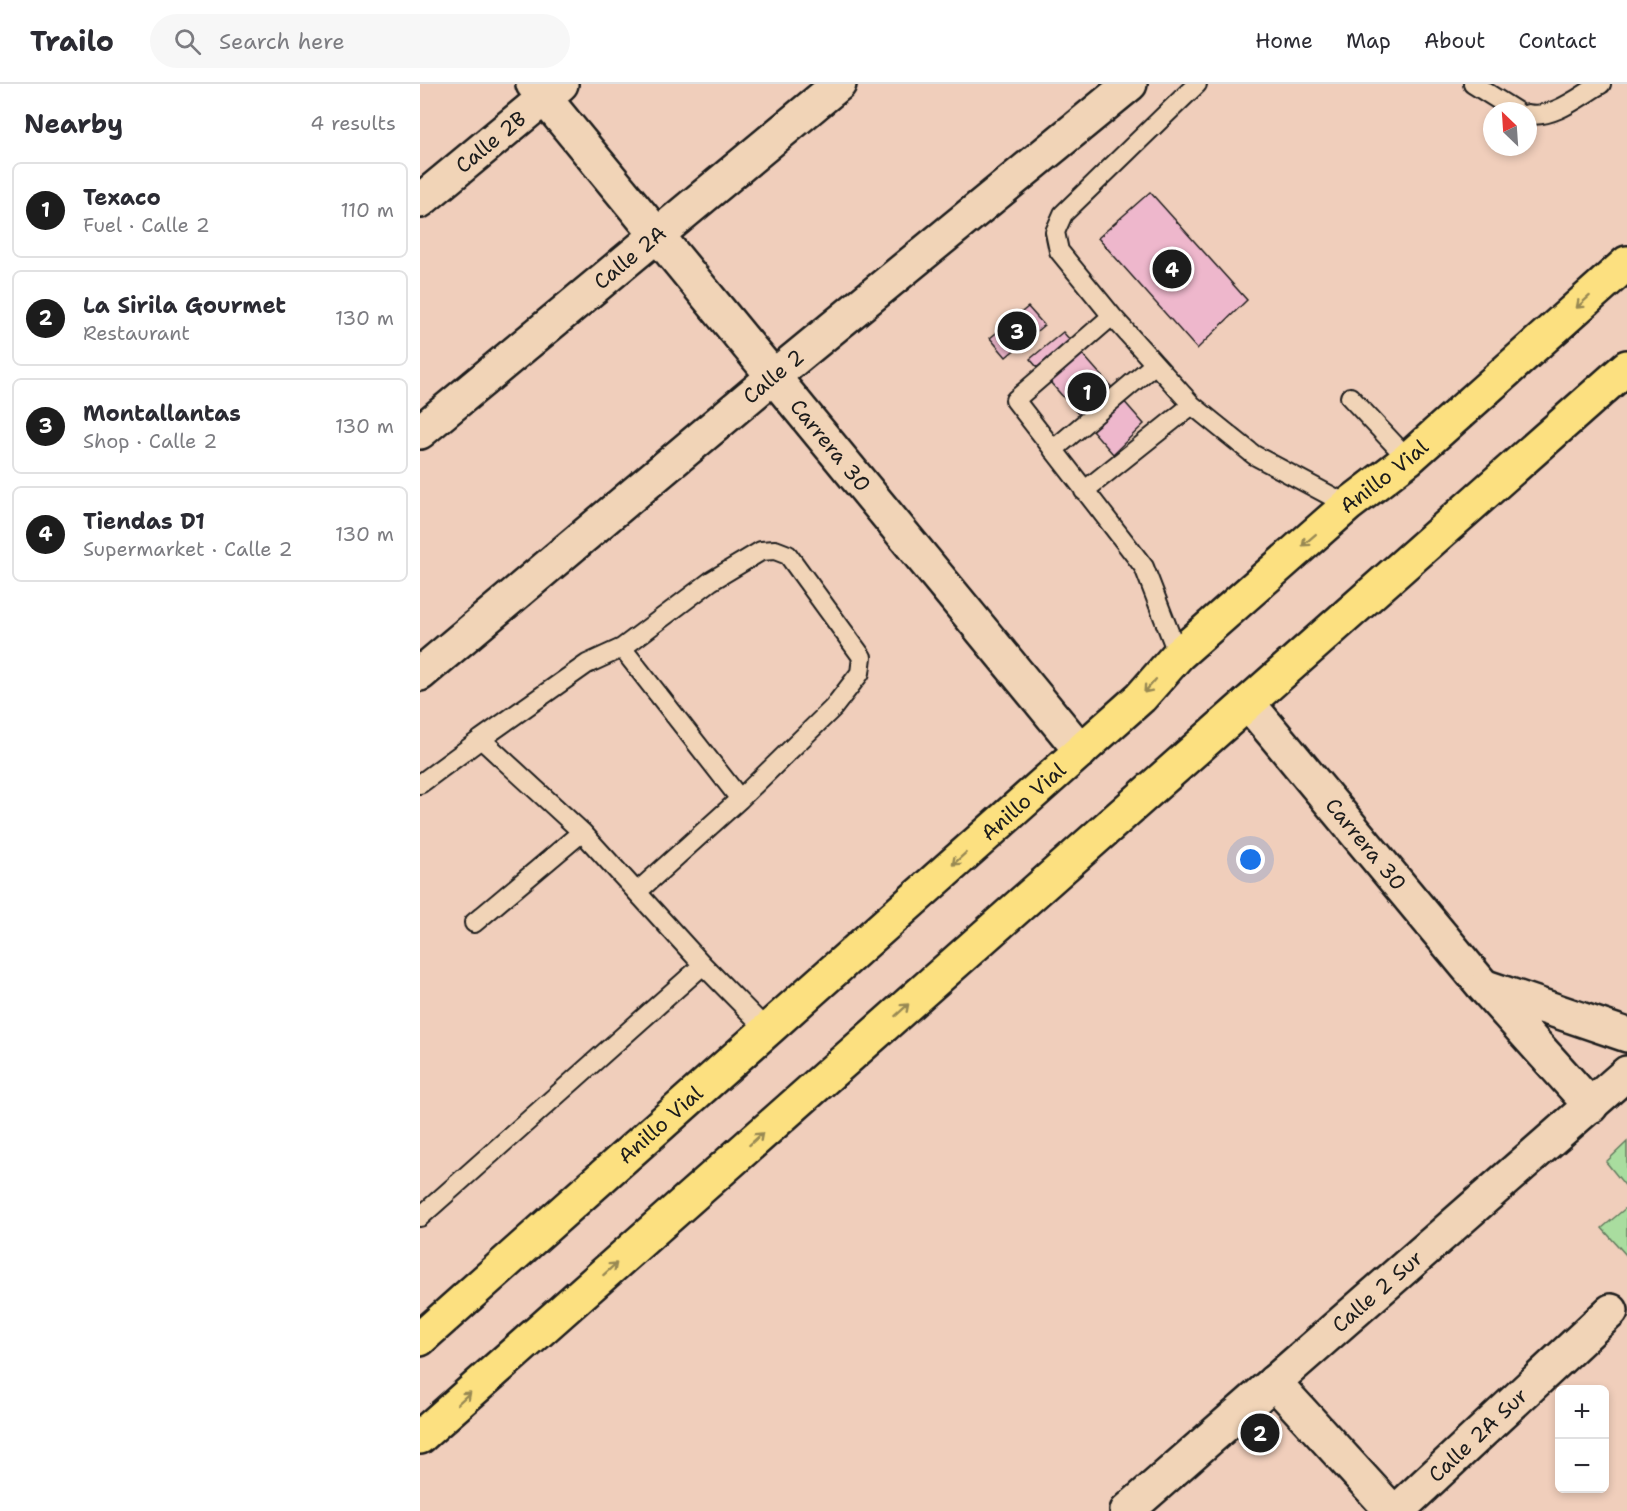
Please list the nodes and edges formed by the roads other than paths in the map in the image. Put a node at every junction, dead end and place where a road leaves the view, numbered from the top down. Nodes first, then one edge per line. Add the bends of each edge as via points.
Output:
1 (840, 84) edge
2 (1130, 84) edge
3 (1197, 84) edge
4 (1473, 84) edge
5 (1601, 84) edge
6 (546, 89) edge
7 (1502, 102) edge
8 (1537, 116) edge
9 (420, 201) edge
10 (656, 235) junction
11 (1627, 263) edge
12 (1112, 316) junction
13 (1155, 364) junction
14 (1627, 367) edge
15 (774, 376) junction
16 (1350, 397) dead end
17 (1192, 405) junction
18 (420, 432) edge
19 (1053, 450) junction
20 (1408, 459) junction
21 (1084, 491) junction
22 (1348, 505) junction
23 (622, 648) junction
24 (1178, 655) junction
25 (420, 674) edge
26 (1248, 703) junction
27 (481, 739) junction
28 (1080, 751) junction
29 (420, 784) edge
30 (740, 799) junction
31 (582, 832) junction
32 (637, 892) junction
33 (474, 923) dead end
34 (703, 965) junction
35 (1484, 987) junction
36 (767, 1029) junction
37 (1627, 1035) edge
38 (1627, 1073) edge
39 (1591, 1106) junction
40 (420, 1217) edge
41 (1611, 1311) dead end
42 (420, 1339) edge
43 (1274, 1382) junction
44 (420, 1437) edge
45 (1126, 1511) edge
46 (1392, 1511) edge
47 (1397, 1511) edge

1 - 10 street, Calle 2A
2 - 15 street, Calle 2
3 - 12 lane via 1063,214 1056,232 1059,251
4 - 7 lane
5 - 8 lane via 1552,112
6 - 9 street, Calle 2B
6 - 10 street, Carrera 30
10 - 15 street, Carrera 30
10 - 18 street, Calle 2A
11 -> 20 highway, Anillo Vial
12 - 13 lane
12 - 19 lane via 1015,400
13 - 17 lane
13 - 19 lane
14 - 26 highway
15 - 25 street, Calle 2
15 - 28 street, Carrera 30
16 - 20 lane
17 - 21 lane
17 - 22 lane via 1254,455
19 - 21 lane
20 - 22 highway, Anillo Vial
21 - 24 lane via 1144,567
22 -> 24 highway, Anillo Vial
23 - 27 lane via 587,664
23 - 30 lane
23 - 30 lane via 711,581 761,551 775,550 788,555 862,657 860,673 833,708
24 -> 28 highway, Anillo Vial via 1141,697
26 - 35 street, Carrera 30
44 -> 26 highway
27 - 29 lane
27 - 31 lane
28 -> 36 highway, Anillo Vial
30 - 32 lane
31 - 32 lane
31 - 33 lane
32 - 34 lane
34 - 36 lane
34 - 40 lane
35 - 37 street
35 - 39 street, Carrera 30
36 - 42 highway, Anillo Vial
38 - 39 street, Calle 2 Sur
39 - 43 street, Calle 2 Sur
41 - 47 street, Calle 2A Sur
43 - 45 street, Calle 2 Sur
43 - 46 street

